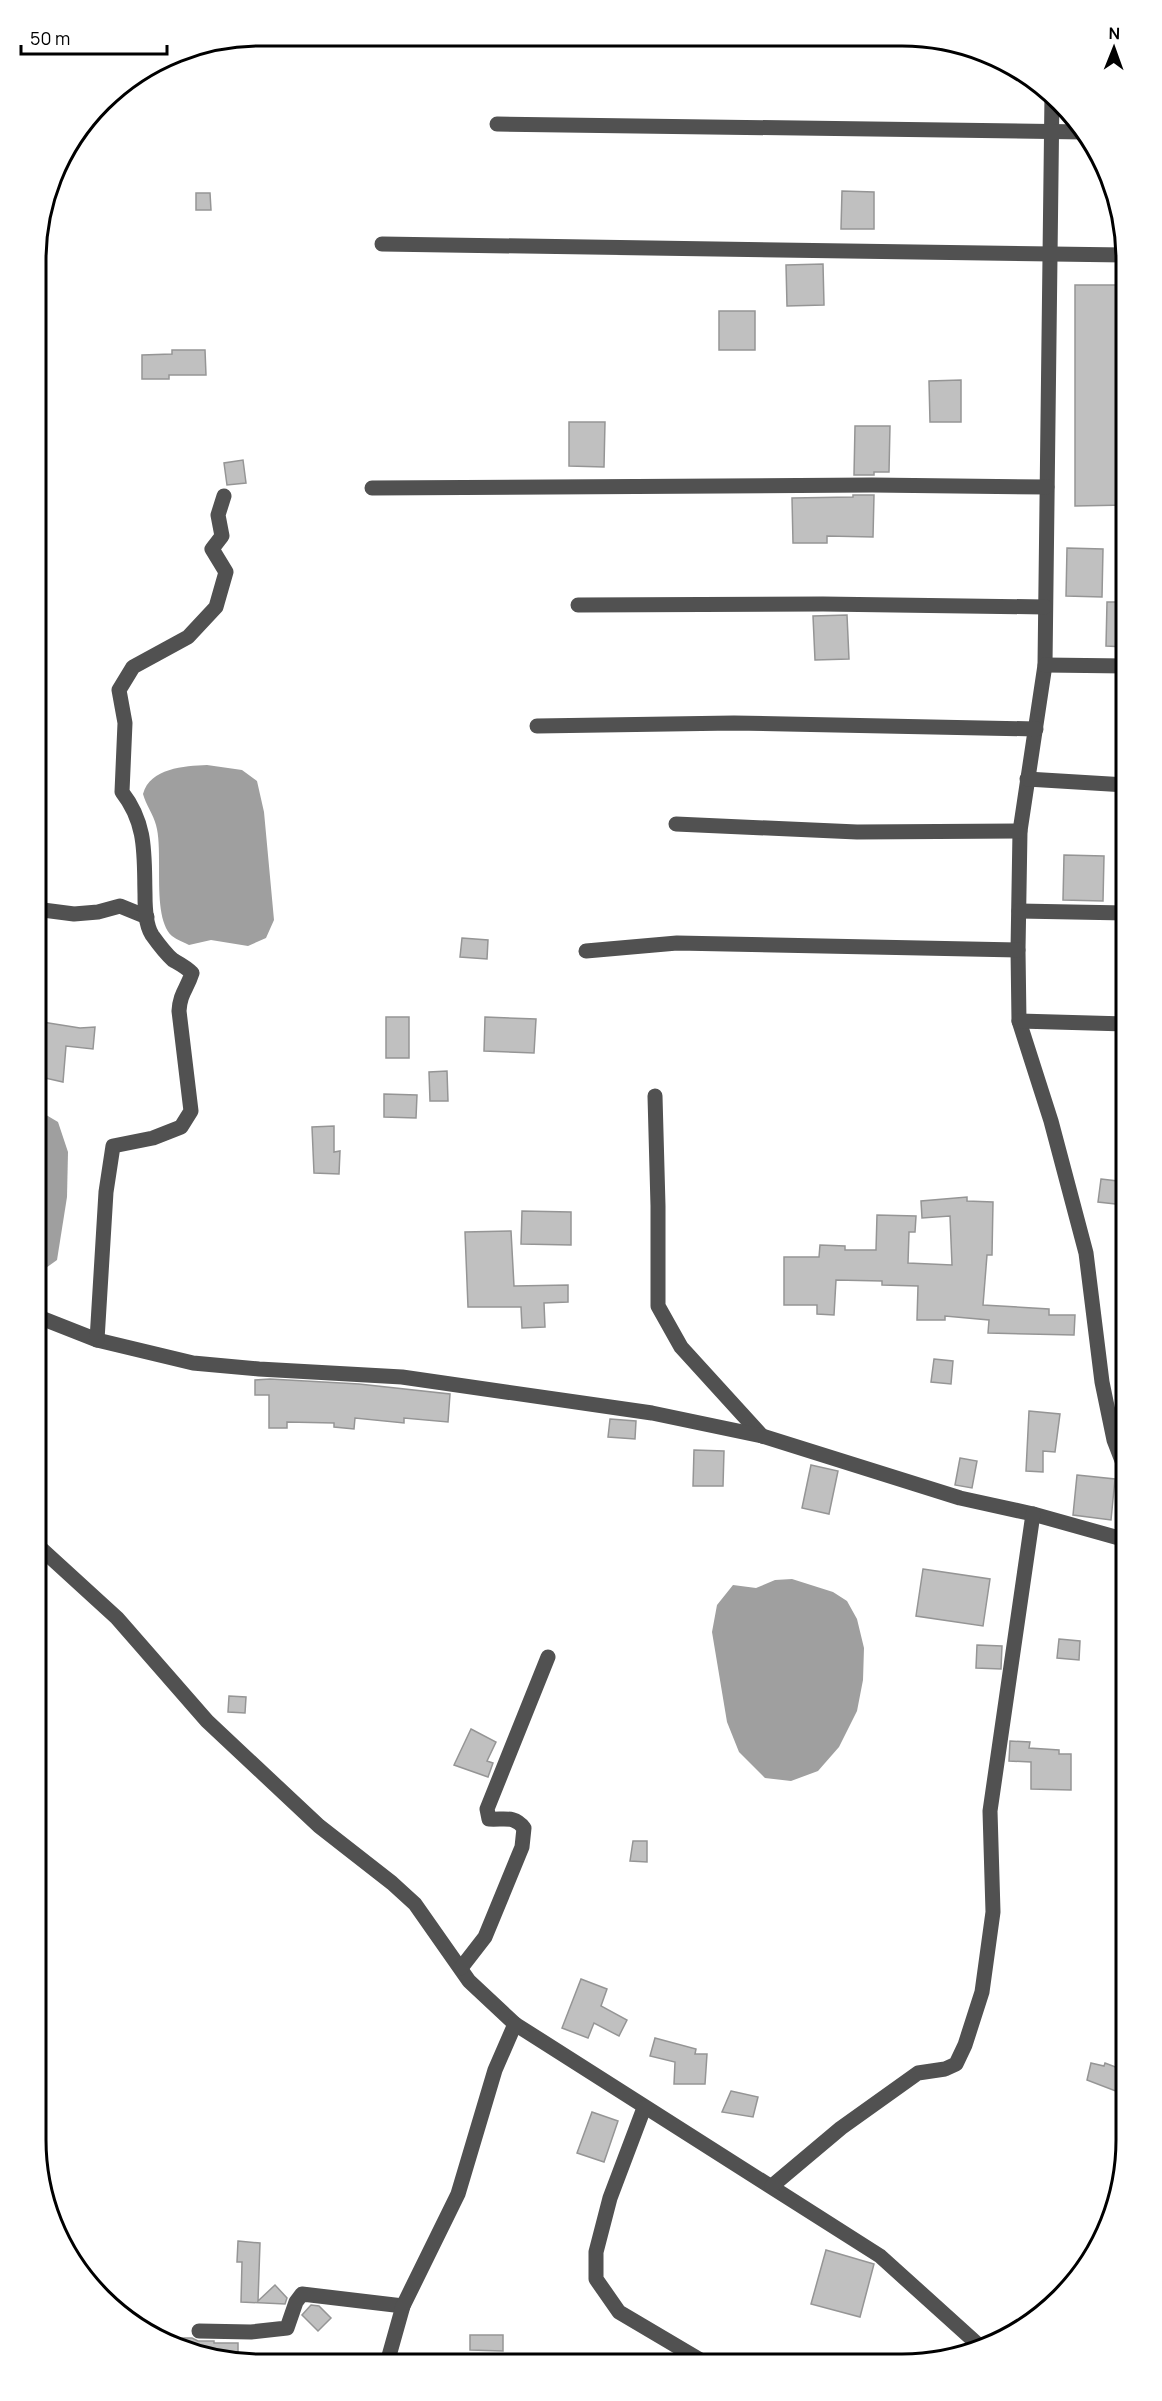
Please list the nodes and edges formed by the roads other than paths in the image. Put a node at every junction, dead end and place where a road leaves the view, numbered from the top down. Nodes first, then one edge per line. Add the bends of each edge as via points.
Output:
1 (1052, 108) edge
2 (497, 124) dead end
3 (1052, 132) junction
4 (1072, 132) edge
5 (382, 244) dead end
6 (1050, 254) junction
7 (1116, 255) edge
8 (1047, 487) junction
9 (372, 488) dead end
10 (224, 496) dead end
11 (578, 605) dead end
12 (1045, 607) junction
13 (1045, 665) junction
14 (1116, 666) edge
15 (537, 726) dead end
16 (1036, 729) junction
17 (1027, 779) junction
18 (1116, 784) edge
19 (676, 824) dead end
20 (1020, 831) junction
21 (46, 910) edge
22 (1019, 911) junction
23 (1116, 913) edge
24 (147, 916) junction
25 (1018, 950) junction
26 (586, 951) dead end
27 (1019, 1021) junction
28 (1116, 1024) edge
29 (655, 1096) dead end
30 (46, 1321) edge
31 (97, 1340) junction
32 (762, 1436) junction
33 (1116, 1445) edge
34 (1033, 1514) junction
35 (1116, 1537) edge
36 (46, 1553) edge
37 (548, 1657) dead end
38 (460, 1968) junction
39 (516, 2024) junction
40 (645, 2108) junction
41 (772, 2186) junction
42 (403, 2306) junction
43 (200, 2331) dead end
44 (975, 2341) edge
45 (390, 2354) edge
46 (690, 2354) edge

1 - 3 street
2 - 3 street
3 - 4 street
3 - 6 street
5 - 6 street
6 - 7 street
6 - 8 street
8 - 9 street
8 - 12 street
10 - 24 street via 218,515 222,536 212,549 226,572 216,607 188,638 133,667 119,690 125,723 122,792 134,808 144,841
11 - 12 street
12 - 13 street
13 - 14 street
13 - 16 street
15 - 16 street via 734,723
16 - 17 street
17 - 18 street
17 - 20 street
19 - 20 street via 857,832
20 - 22 street
21 - 24 street via 74,914 120,906
22 - 23 street
22 - 25 street
24 - 31 street via 151,933 172,959 192,973 180,997 179,1011 191,1111 181,1126 153,1138 113,1146 106,1192
25 - 26 street via 677,944
25 - 27 street
27 - 28 street
27 - 33 street via 1086,1253 1102,1382
29 - 32 street via 658,1306 681,1347
30 - 31 street
31 - 32 street via 193,1363 423,1380 652,1413
32 - 34 street via 960,1498
34 - 35 street
34 - 41 street via 990,1811 993,1912 982,1992 965,2045 956,2064 918,2073 841,2128
36 - 38 street via 117,1618 207,1721 319,1826 415,1904
37 - 38 street via 487,1809 489,1819 511,1818 519,1822 524,1828 522,1848 485,1937
38 - 39 street
39 - 40 street
39 - 42 street via 495,2070 458,2194
40 - 41 street
40 - 46 street via 610,2198 596,2252 596,2279 619,2312
41 - 44 street via 880,2256
42 - 43 street via 303,2294 287,2328
42 - 45 street

